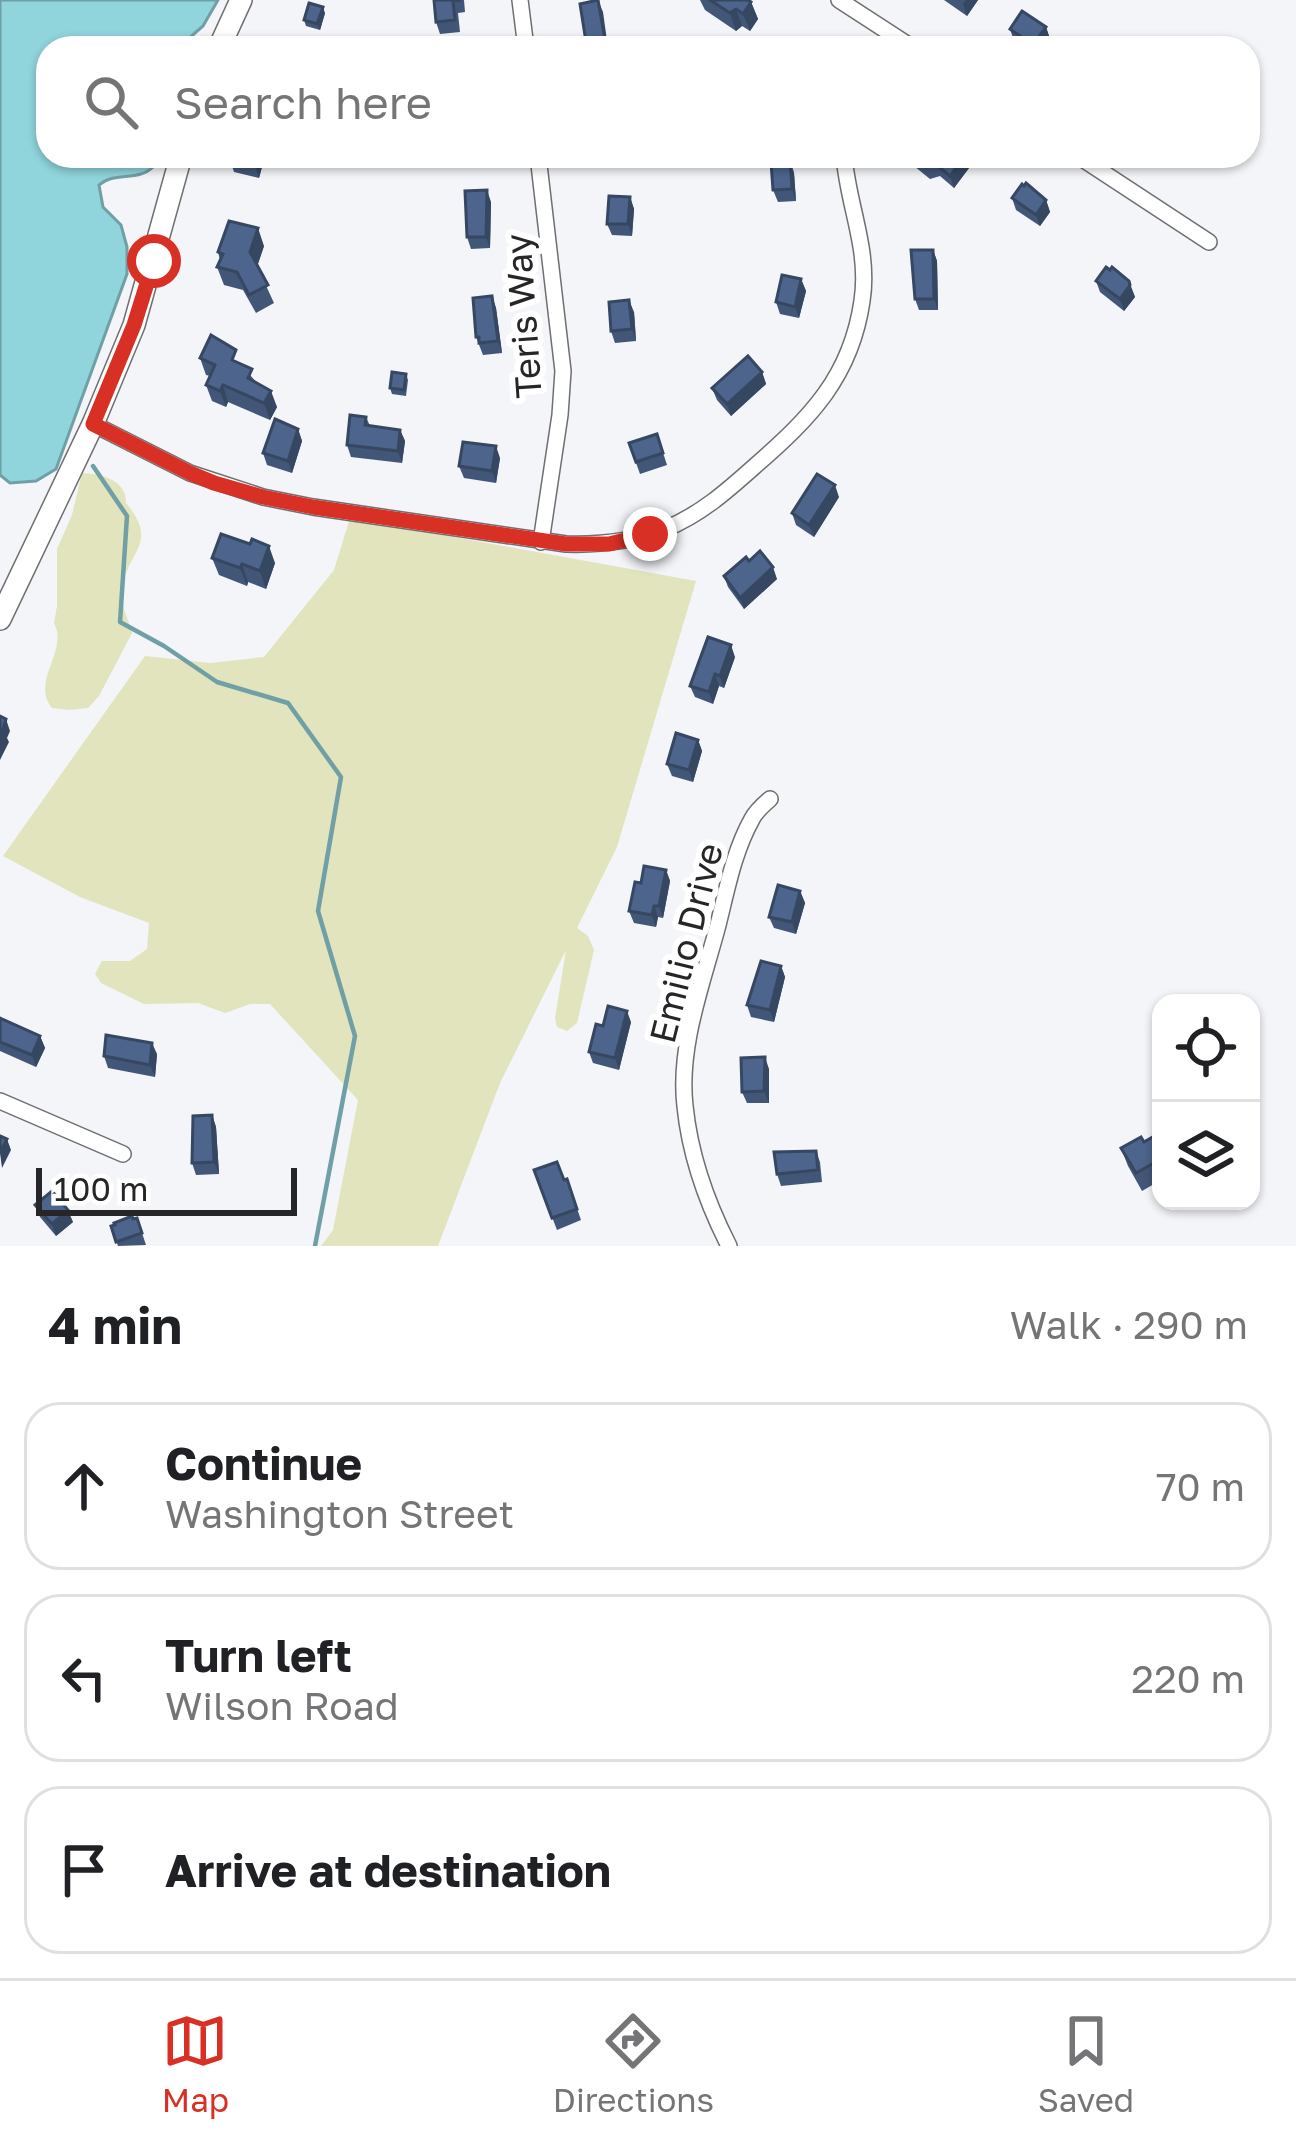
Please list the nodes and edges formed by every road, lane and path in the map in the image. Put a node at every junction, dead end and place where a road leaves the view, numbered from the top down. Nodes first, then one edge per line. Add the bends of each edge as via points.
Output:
1 (241, 0) edge
2 (520, 0) edge
3 (839, 0) edge
4 (224, 36) edge
5 (524, 36) edge
6 (880, 36) edge
7 (178, 168) edge
8 (539, 168) edge
9 (845, 168) edge
10 (1096, 168) edge
11 (1209, 242) dead end
12 (93, 424) junction
13 (541, 542) junction
14 (0, 619) edge
15 (770, 799) dead end
16 (0, 1101) edge
17 (123, 1154) dead end
18 (729, 1246) edge

1 - 4 main road
2 - 5 street
3 - 6 street
7 - 12 main road via 134,325
8 - 13 street, Teris Way via 563,371
9 - 13 street via 862,247 862,302 851,348 810,415 727,492 670,527 609,544
10 - 11 street
12 - 13 street via 239,491
12 - 14 main road
15 - 18 street, Emilio Drive via 736,857 687,1055 691,1149
16 - 17 street

